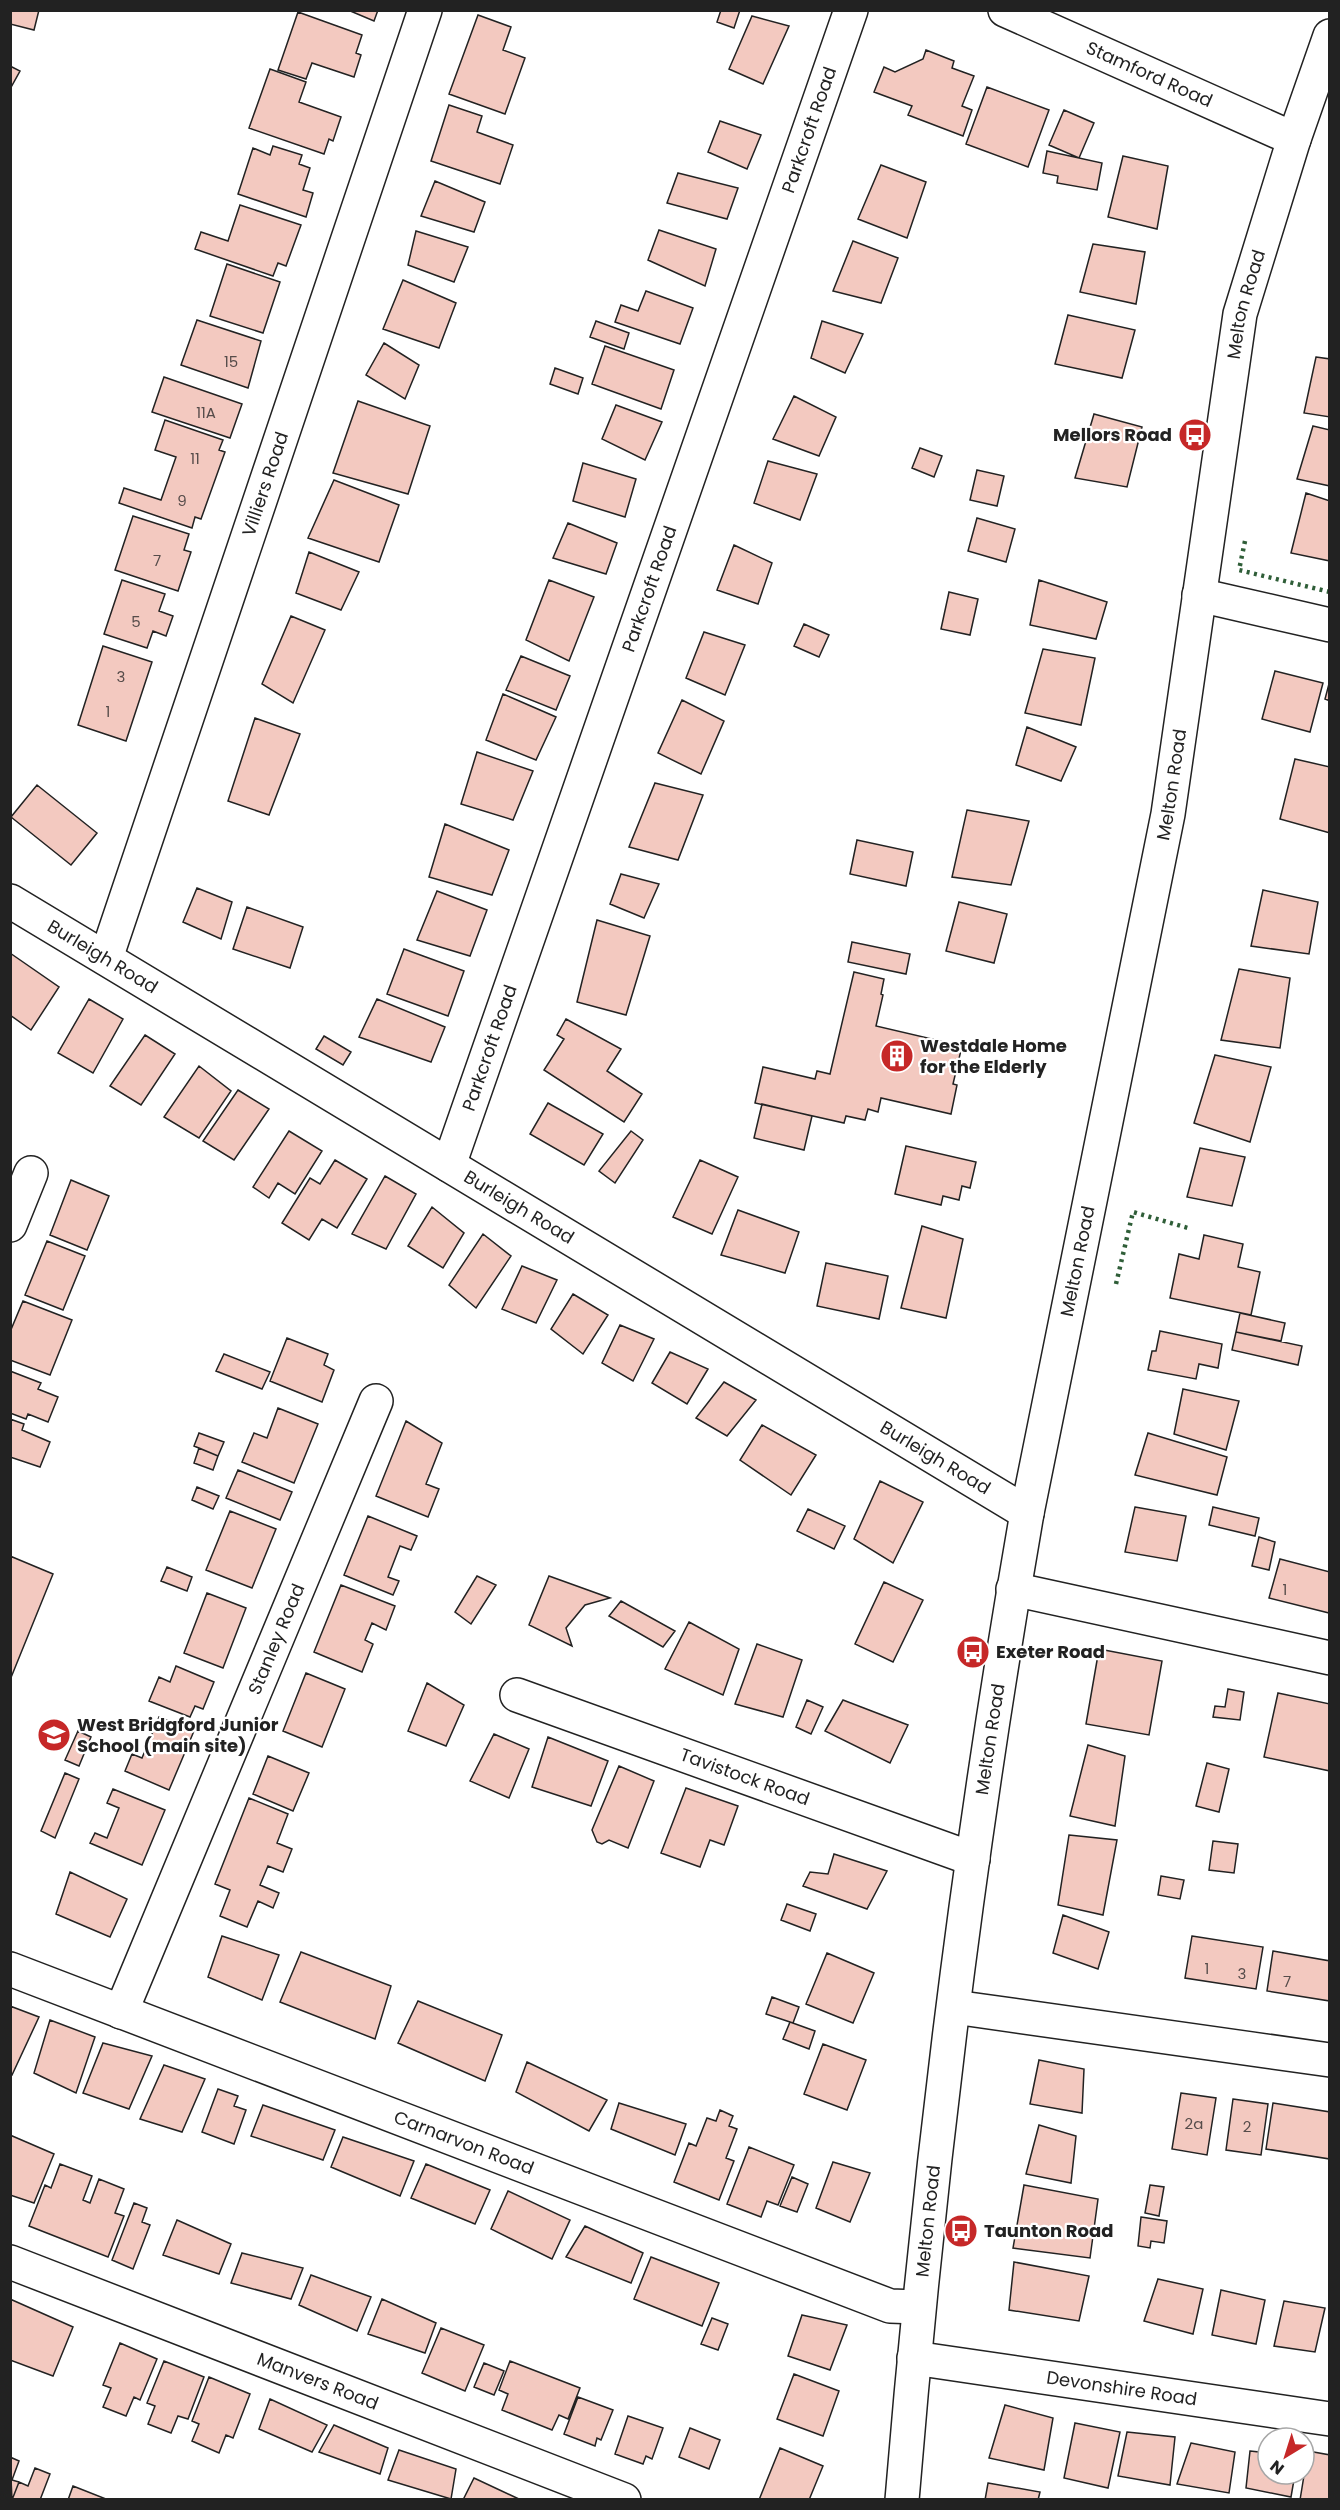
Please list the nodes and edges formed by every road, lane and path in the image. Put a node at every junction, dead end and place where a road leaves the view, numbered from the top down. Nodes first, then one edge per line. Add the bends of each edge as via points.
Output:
1 (425, 10) edge
2 (851, 10) edge
3 (1005, 10) edge
4 (1329, 36) edge
5 (1294, 139) junction
6 (1199, 595) junction
7 (1329, 625) edge
8 (10, 901) edge
9 (106, 958) junction
10 (449, 1165) junction
11 (31, 1173) dead end
12 (10, 1225) edge
13 (376, 1401) dead end
14 (1027, 1513) junction
15 (1013, 1589) junction
16 (1329, 1658) edge
17 (517, 1695) dead end
18 (973, 1859) junction
19 (10, 1969) edge
20 (954, 2007) junction
21 (121, 2012) junction
22 (1329, 2060) edge
23 (10, 2262) edge
24 (918, 2307) junction
25 (914, 2358) junction
26 (1329, 2419) edge
27 (624, 2499) edge
28 (902, 2499) edge

1 - 9 street, Villiers Road
2 - 10 street, Parkcroft Road
3 - 5 street, Stamford Road
4 - 5 street, Melton Road
5 - 6 street, Melton Road via 1240,314
6 - 7 street
6 - 14 street, Melton Road via 1168,814
8 - 9 street, Burleigh Road
9 - 10 street, Burleigh Road
10 - 14 street, Burleigh Road
11 - 12 street
13 - 21 street, Stanley Road
14 - 15 street, Melton Road
15 - 16 street
15 - 18 street, Melton Road
17 - 18 street, Tavistock Road
18 - 20 street, Melton Road
19 - 21 street, Carnarvon Road
20 - 22 street
20 - 24 street, Melton Road
21 - 24 street, Carnarvon Road via 890,2306
23 - 27 street, Manvers Road
24 - 25 street, Melton Road
25 - 26 street, Devonshire Road
25 - 28 street, Melton Road

